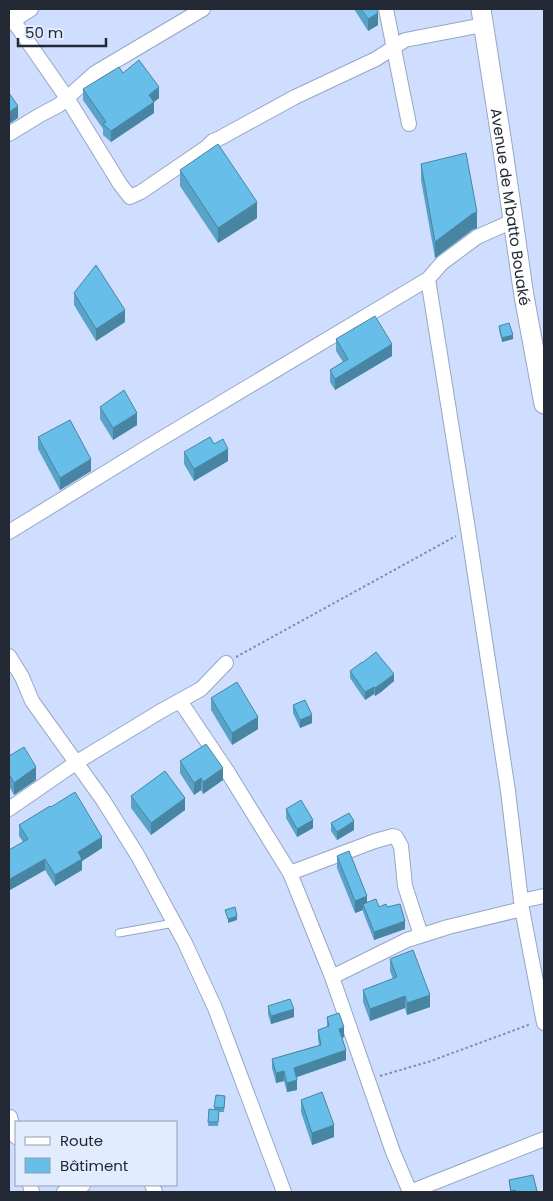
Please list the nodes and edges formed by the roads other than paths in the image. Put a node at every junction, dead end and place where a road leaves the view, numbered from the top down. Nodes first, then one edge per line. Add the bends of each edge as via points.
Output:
1 (31, 9) edge
2 (203, 9) edge
3 (386, 9) edge
4 (482, 17) edge
5 (10, 18) edge
6 (394, 48) junction
7 (67, 98) junction
8 (409, 124) dead end
9 (9, 134) edge
10 (513, 221) junction
11 (428, 279) junction
12 (544, 404) edge
13 (9, 532) edge
14 (9, 656) edge
15 (226, 663) road end
16 (180, 701) junction
17 (76, 762) junction
18 (9, 809) edge
19 (290, 873) junction
20 (544, 896) edge
21 (521, 905) junction
22 (174, 923) junction
23 (118, 933) dead end
24 (421, 935) junction
25 (332, 977) junction
26 (544, 1021) edge
27 (10, 1117) dead end
28 (15, 1134) edge
29 (544, 1139) edge
30 (80, 1186) edge
31 (64, 1192) edge
32 (284, 1192) edge
33 (410, 1192) edge

1 - 5 street
2 - 7 street via 95,74
3 - 6 street
4 - 6 street via 405,40
4 - 10 street, Avenue de M'batto Bouaké
5 - 7 street
6 - 7 street via 213,141 130,198
6 - 8 street
7 - 9 street
10 - 11 street via 477,237 442,263
10 - 12 street, Avenue de M'batto Bouaké
11 - 13 street
11 - 21 street via 508,791
14 - 17 street via 32,701
15 - 16 street via 201,689
16 - 17 street
16 - 19 street via 228,771
17 - 18 street
17 - 22 street via 138,856
19 - 24 street via 375,841 396,837 401,846 405,886
19 - 25 street
20 - 21 street
21 - 24 street via 502,915
21 - 26 street
22 - 23 lane
22 - 32 street via 215,1008
24 - 25 street
25 - 33 street
27 - 28 street
29 - 33 street
30 - 31 street

